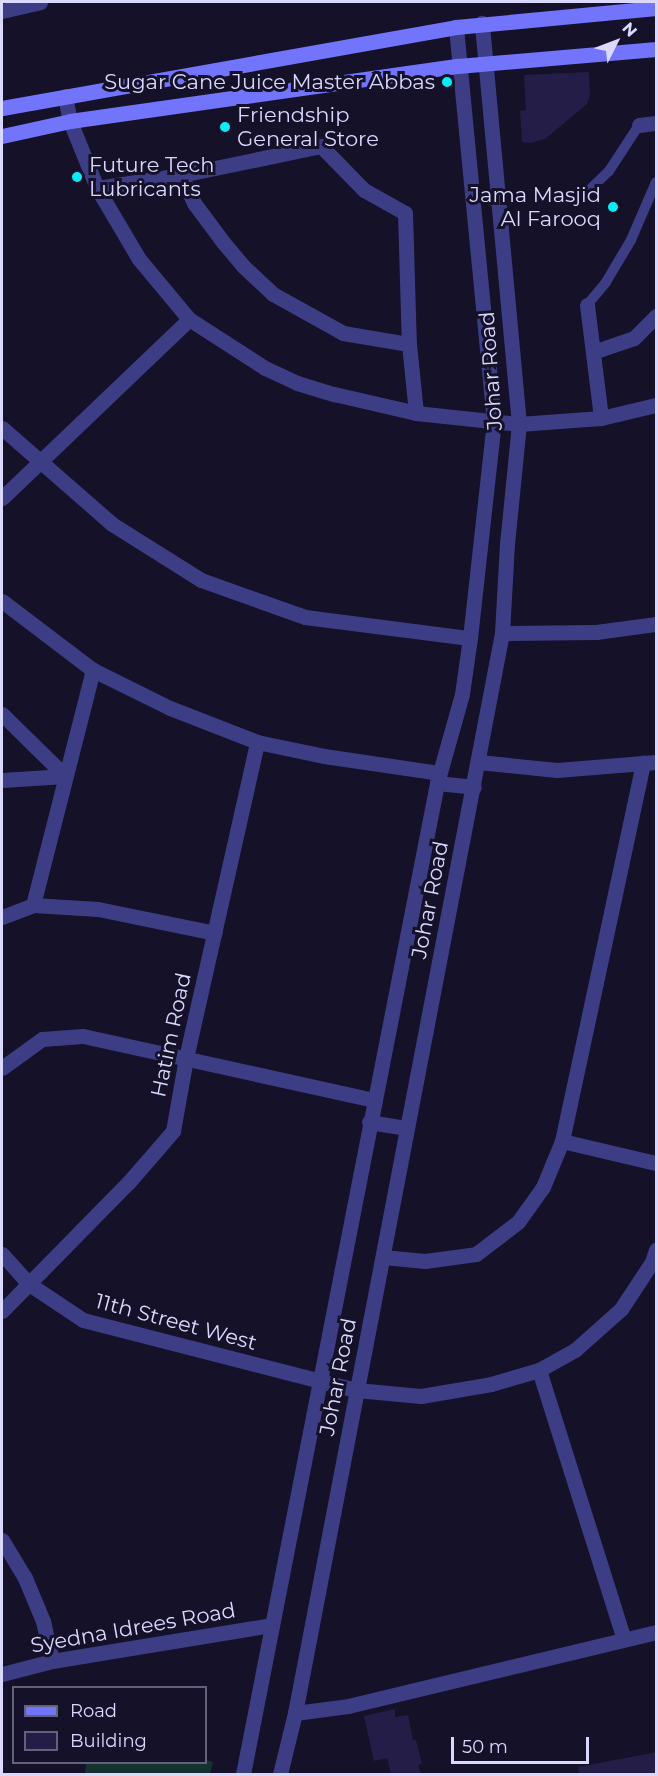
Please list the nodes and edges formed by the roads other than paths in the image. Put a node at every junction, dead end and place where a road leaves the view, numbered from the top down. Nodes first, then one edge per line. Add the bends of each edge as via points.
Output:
1 (40, 2) edge
2 (615, 6) edge
3 (657, 8) edge
4 (2, 11) edge
5 (482, 23) junction
6 (456, 27) junction
7 (657, 49) edge
8 (485, 63) junction
9 (459, 66) junction
10 (65, 96) junction
11 (2, 108) edge
12 (70, 121) junction
13 (657, 123) edge
14 (639, 125) joint
15 (2, 136) edge
16 (181, 175) junction
17 (657, 182) edge
18 (97, 188) junction
19 (581, 198) dead end
20 (587, 305) joint
21 (657, 316) edge
22 (189, 319) junction
23 (409, 344) junction
24 (592, 352) junction
25 (657, 405) edge
26 (416, 413) junction
27 (600, 418) junction
28 (494, 422) junction
29 (519, 424) junction
30 (2, 429) edge
31 (40, 463) junction
32 (2, 498) edge
33 (2, 601) edge
34 (657, 624) edge
35 (502, 633) junction
36 (470, 638) junction
37 (93, 670) junction
38 (2, 714) edge
39 (257, 742) junction
40 (479, 762) junction
41 (650, 763) edge
42 (65, 776) junction
43 (438, 778) junction
44 (2, 780) edge
45 (474, 787) junction
46 (33, 905) junction
47 (2, 918) edge
48 (215, 933) junction
49 (186, 1058) junction
50 (2, 1068) edge
51 (375, 1100) junction
52 (369, 1122) junction
53 (406, 1128) junction
54 (562, 1141) junction
55 (657, 1162) edge
56 (2, 1254) edge
57 (383, 1257) junction
58 (655, 1258) edge
59 (29, 1284) junction
60 (2, 1311) edge
61 (539, 1370) junction
62 (321, 1380) junction
63 (356, 1390) junction
64 (2, 1540) edge
65 (272, 1625) junction
66 (657, 1632) edge
67 (624, 1639) junction
68 (52, 1661) junction
69 (2, 1674) edge
70 (295, 1713) junction
71 (243, 1774) edge
72 (280, 1774) edge

1 - 4 street
2 - 3 main road
2 - 5 main road
5 - 6 main road
5 - 8 street, Johar Road
6 - 9 street, Johar Road
6 - 10 main road
7 - 8 main road
8 - 9 main road
8 - 29 street, Johar Road
9 - 12 main road
9 - 28 street, Johar Road
10 - 11 main road
10 - 12 street
12 - 15 main road
12 - 18 street
13 - 14 street
14 - 19 lane via 609,171
16 - 18 street
16 - 23 street via 194,203 223,242 273,294 343,333
16 - 23 street via 321,146 363,190 405,213
17 - 20 lane via 631,240
18 - 22 street via 139,259
20 - 24 street
21 - 24 street via 634,338
22 - 26 street via 265,368 297,382
22 - 31 street
23 - 26 street
24 - 27 street
25 - 27 street
26 - 28 street
27 - 29 street
28 - 29 street
28 - 36 street, Johar Road
29 - 35 street, Johar Road
30 - 31 street
31 - 32 street
31 - 36 street via 112,524 201,580 305,617
33 - 37 street
34 - 35 street via 596,632
35 - 40 street, Johar Road
36 - 43 street, Johar Road via 462,694
37 - 39 street via 170,708
37 - 42 street
38 - 42 street
39 - 43 street
39 - 48 street, Hatim Road
40 - 41 street via 557,770
40 - 45 street, Johar Road
41 - 54 street
42 - 44 street
42 - 46 street
43 - 45 street
43 - 51 street, Johar Road
45 - 53 street, Johar Road
46 - 47 street
46 - 48 street via 98,909
48 - 49 street, Hatim Road
49 - 50 street via 83,1036 42,1040
49 - 51 street
49 - 59 street, Hatim Road via 173,1131
51 - 52 street, Johar Road
52 - 53 street
52 - 62 street, Johar Road
53 - 57 street, Johar Road
54 - 55 street
54 - 57 street via 543,1187 518,1222 476,1254 425,1261
56 - 59 street, 11th Street West
57 - 63 street, Johar Road
58 - 61 street, 11th Street West via 621,1309 575,1350
59 - 60 street, Hatim Road
59 - 62 street, 11th Street West via 84,1320
61 - 63 street, 11th Street West via 491,1384 421,1396
61 - 67 street
62 - 63 street, 11th Street West
62 - 65 street, Johar Road
63 - 70 street, Johar Road
64 - 68 street via 26,1578 43,1621
65 - 68 street, Syedna Idrees Road
65 - 71 street, Johar Road
66 - 67 street
67 - 70 street via 348,1706
68 - 69 street, Syedna Idrees Road
70 - 72 street, Johar Road

